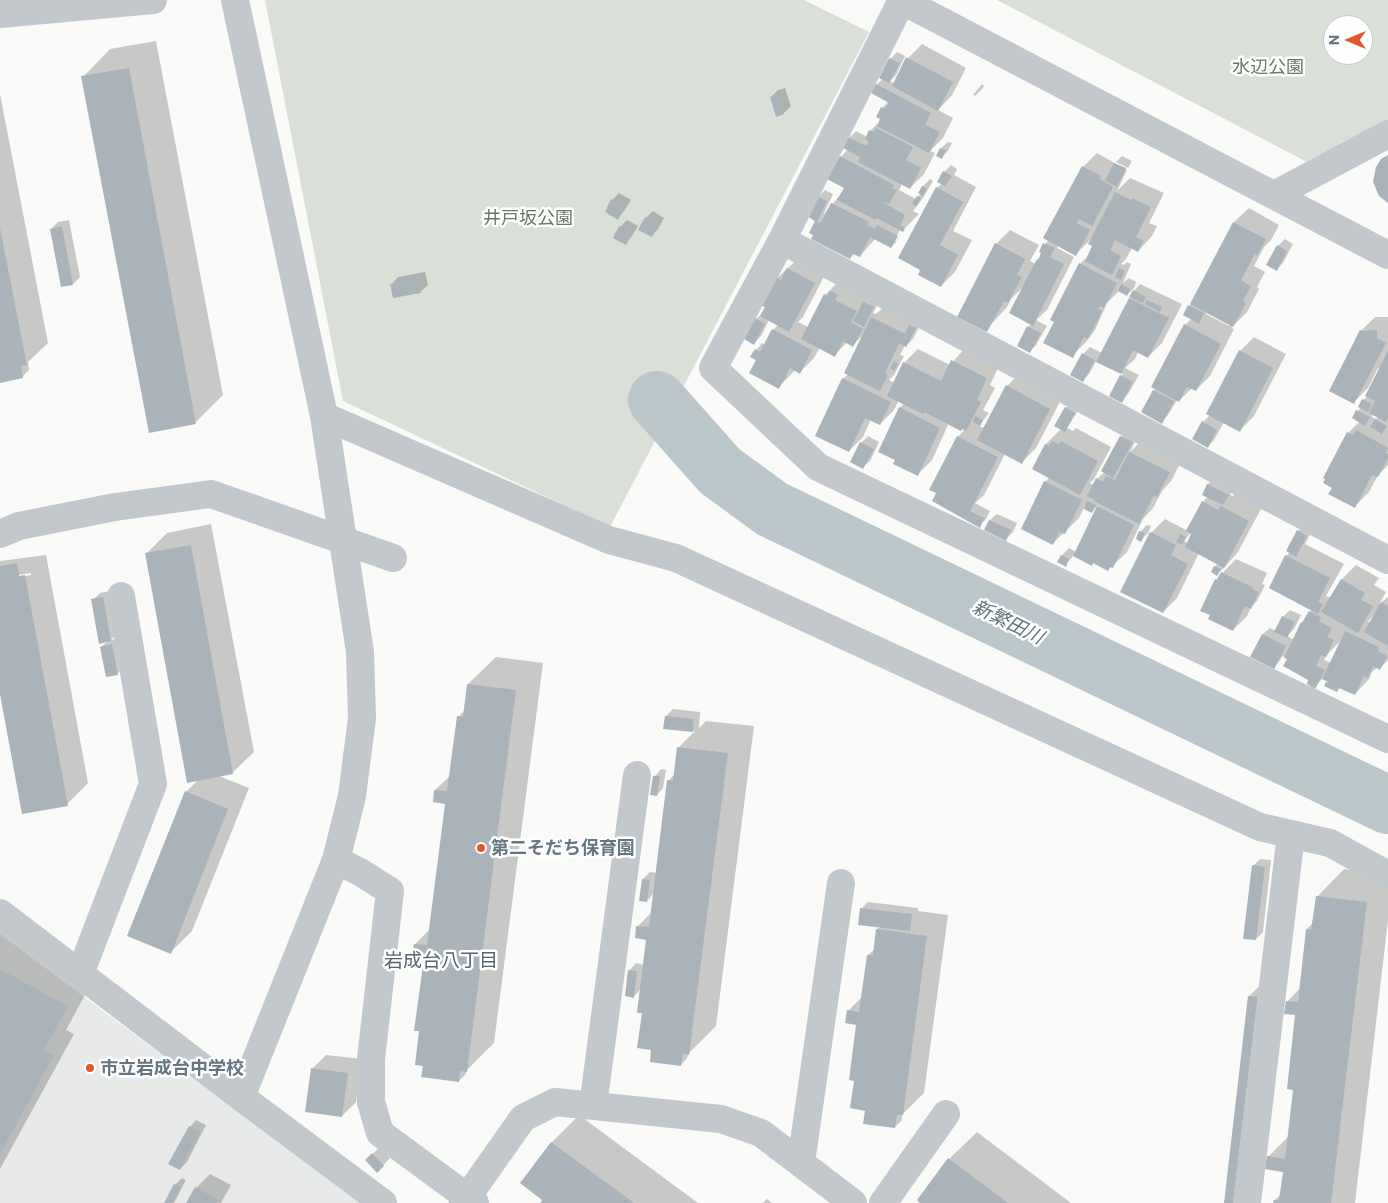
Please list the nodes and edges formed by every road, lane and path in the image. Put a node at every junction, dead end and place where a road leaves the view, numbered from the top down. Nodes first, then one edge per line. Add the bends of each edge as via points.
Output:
1 (153, 0) edge
2 (235, 0) edge
3 (902, 0) edge
4 (0, 14) edge
5 (1388, 134) edge
6 (1274, 195) junction
7 (782, 240) junction
8 (1388, 255) edge
9 (324, 416) junction
10 (0, 534) edge
11 (393, 558) dead end
12 (1388, 560) edge
13 (121, 596) dead end
14 (1388, 739) edge
15 (638, 775) dead end
16 (1291, 834) junction
17 (336, 860) junction
18 (1388, 875) edge
19 (841, 883) dead end
20 (0, 913) edge
21 (80, 974) junction
22 (241, 1097) junction
23 (593, 1106) junction
24 (946, 1114) dead end
25 (801, 1163) junction
26 (468, 1201) edge
27 (383, 1203) edge
28 (853, 1203) edge
29 (883, 1203) edge
30 (1247, 1203) edge

1 - 4 street
2 - 9 street
3 - 6 street
3 - 7 street
5 - 6 street
6 - 8 street
7 - 12 street
7 - 14 street via 713,368 818,467
9 - 16 street via 609,540 676,558 1260,827
9 - 17 street via 360,652 362,718 352,796
10 - 11 street, bridge via 19,526 115,507 211,494
13 - 21 street via 154,784
15 - 23 street
16 - 18 street via 1330,844
16 - 30 street
17 - 22 street
17 - 26 street via 390,891 370,1059 371,1102 380,1133
19 - 25 street
20 - 21 street
21 - 22 street
22 - 27 street
23 - 25 street via 721,1119 760,1133
23 - 26 street via 555,1102 523,1118
24 - 29 street
25 - 28 street

